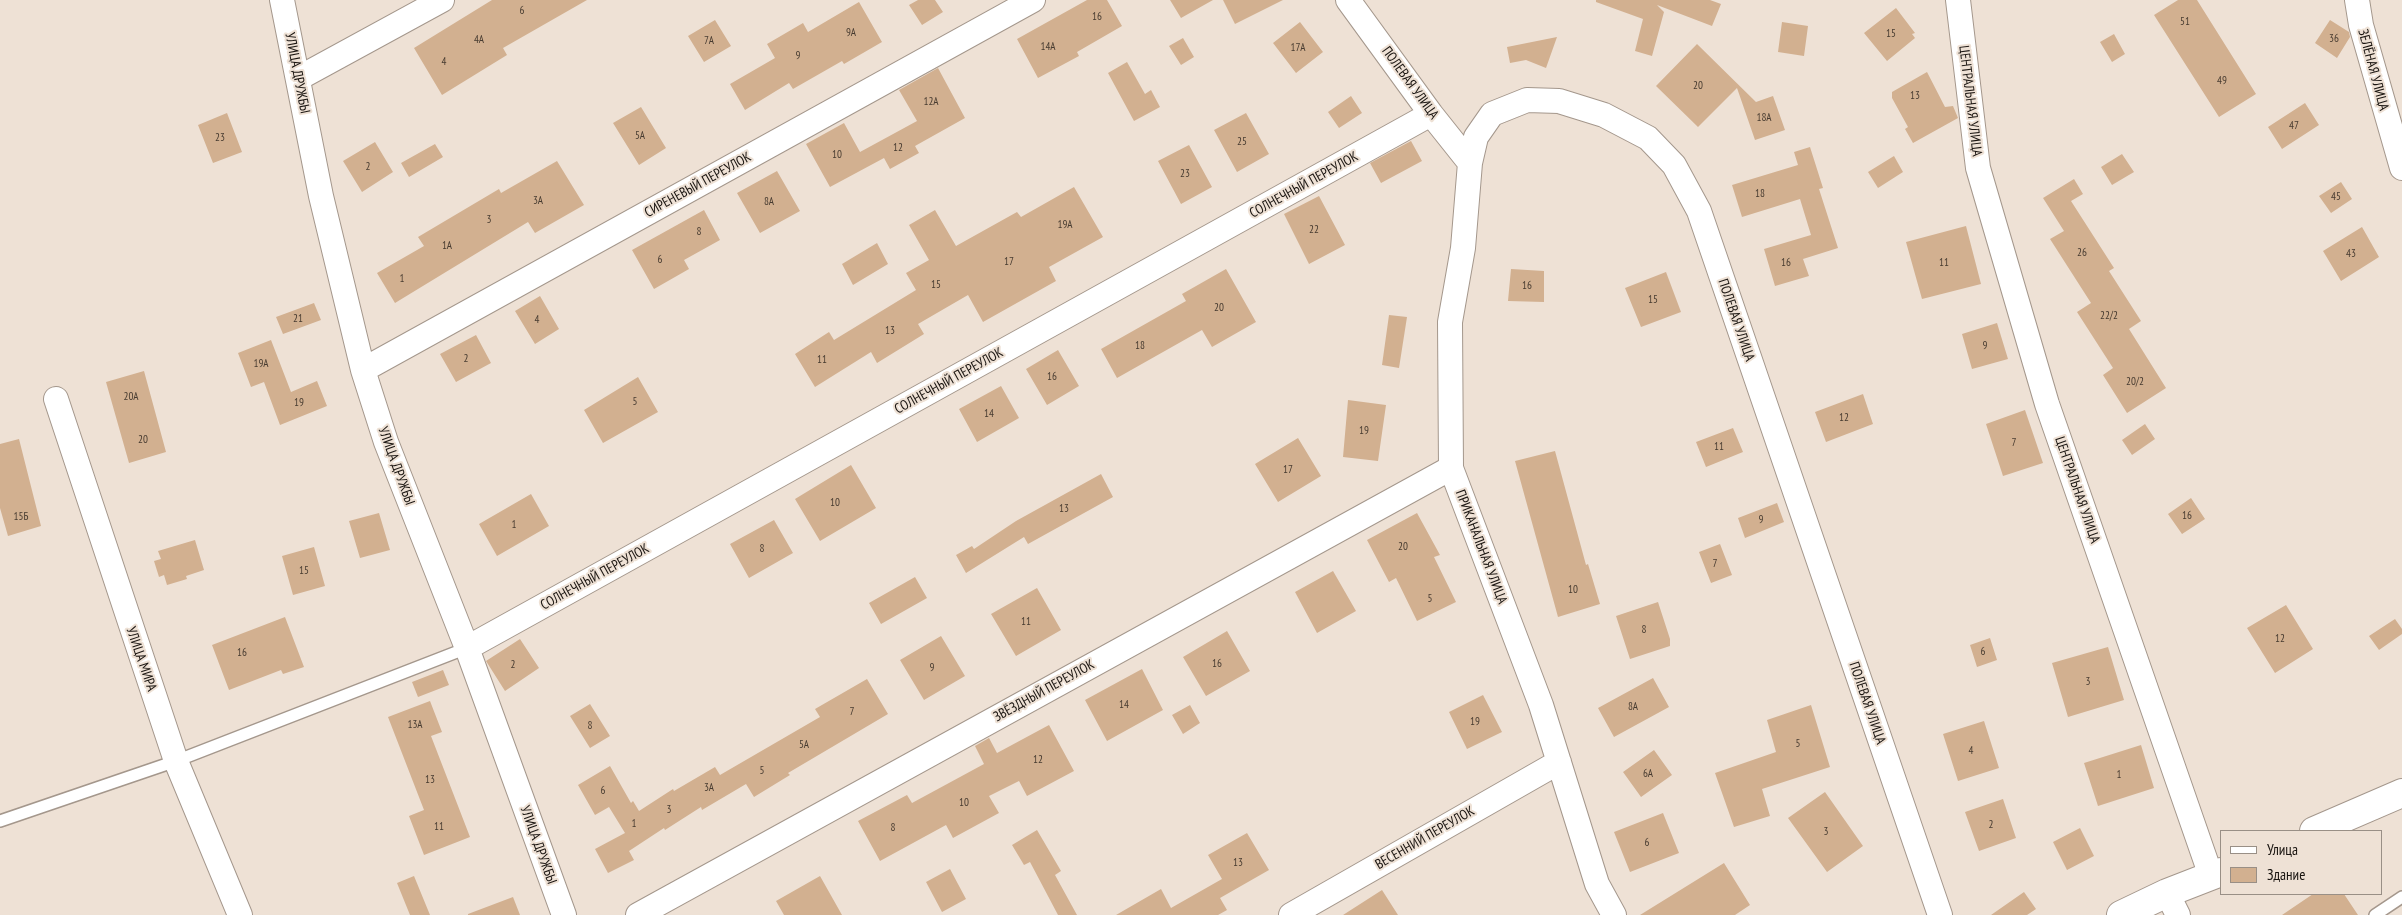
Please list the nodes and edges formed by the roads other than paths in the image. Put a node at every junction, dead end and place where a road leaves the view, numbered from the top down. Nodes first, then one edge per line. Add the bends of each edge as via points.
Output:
1 (282, 0) edge
2 (442, 0) edge
3 (1033, 0) edge
4 (1348, 0) edge
5 (1958, 0) edge
6 (2357, 0) edge
7 (298, 78) junction
8 (1431, 114) junction
9 (1470, 163) junction
10 (2402, 168) edge
11 (363, 370) junction
12 (56, 398) dead end
13 (1451, 468) junction
14 (467, 648) junction
15 (176, 761) junction
16 (1559, 762) junction
17 (2402, 793) edge
18 (0, 821) edge
19 (2316, 830) edge
20 (2216, 874) edge
21 (2402, 897) edge
22 (2172, 904) edge
23 (240, 915) edge
24 (564, 915) edge
25 (638, 915) edge
26 (1292, 915) edge
27 (1614, 915) edge
28 (1940, 915) edge
29 (2121, 915) edge
30 (2375, 915) edge

1 - 7 street, УЛИЦА ДРУЖБЫ
2 - 7 street
3 - 11 street, СИРЕНЕВЫЙ ПЕРЕУЛОК
4 - 8 street, ПОЛЕВАЯ УЛИЦА
5 - 20 street, ЦЕНТРАЛЬНАЯ УЛИЦА via 1978,168 2047,404
6 - 10 street, ЗЕЛЁНАЯ УЛИЦА via 2361,25
7 - 11 street, УЛИЦА ДРУЖБЫ via 321,196
8 - 9 street, ПОЛЕВАЯ УЛИЦА
8 - 14 street, СОЛНЕЧНЫЙ ПЕРЕУЛОК
9 - 13 street, ПРИКАНАЛЬНАЯ УЛИЦА via 1463,248 1450,322
9 - 28 street, ПОЛЕВАЯ УЛИЦА via 1476,137 1492,114 1527,100 1559,102 1604,115 1648,138 1674,165 1699,212
11 - 14 street, УЛИЦА ДРУЖБЫ via 386,442
12 - 15 street, УЛИЦА МИРА
13 - 16 street, ПРИКАНАЛЬНАЯ УЛИЦА via 1541,705
13 - 25 street, ЗВЁЗДНЫЙ ПЕРЕУЛОК
14 - 15 lane
14 - 24 street, УЛИЦА ДРУЖБЫ
15 - 18 lane
15 - 23 street, УЛИЦА МИРА
16 - 26 street, ВЕСЕННИЙ ПЕРЕУЛОК
16 - 27 street, ПРИКАНАЛЬНАЯ УЛИЦА via 1597,884
17 - 19 street
20 - 22 street, ЦЕНТРАЛЬНАЯ УЛИЦА
21 - 30 lane
22 - 29 street, ЦЕНТРАЛЬНАЯ УЛИЦА

